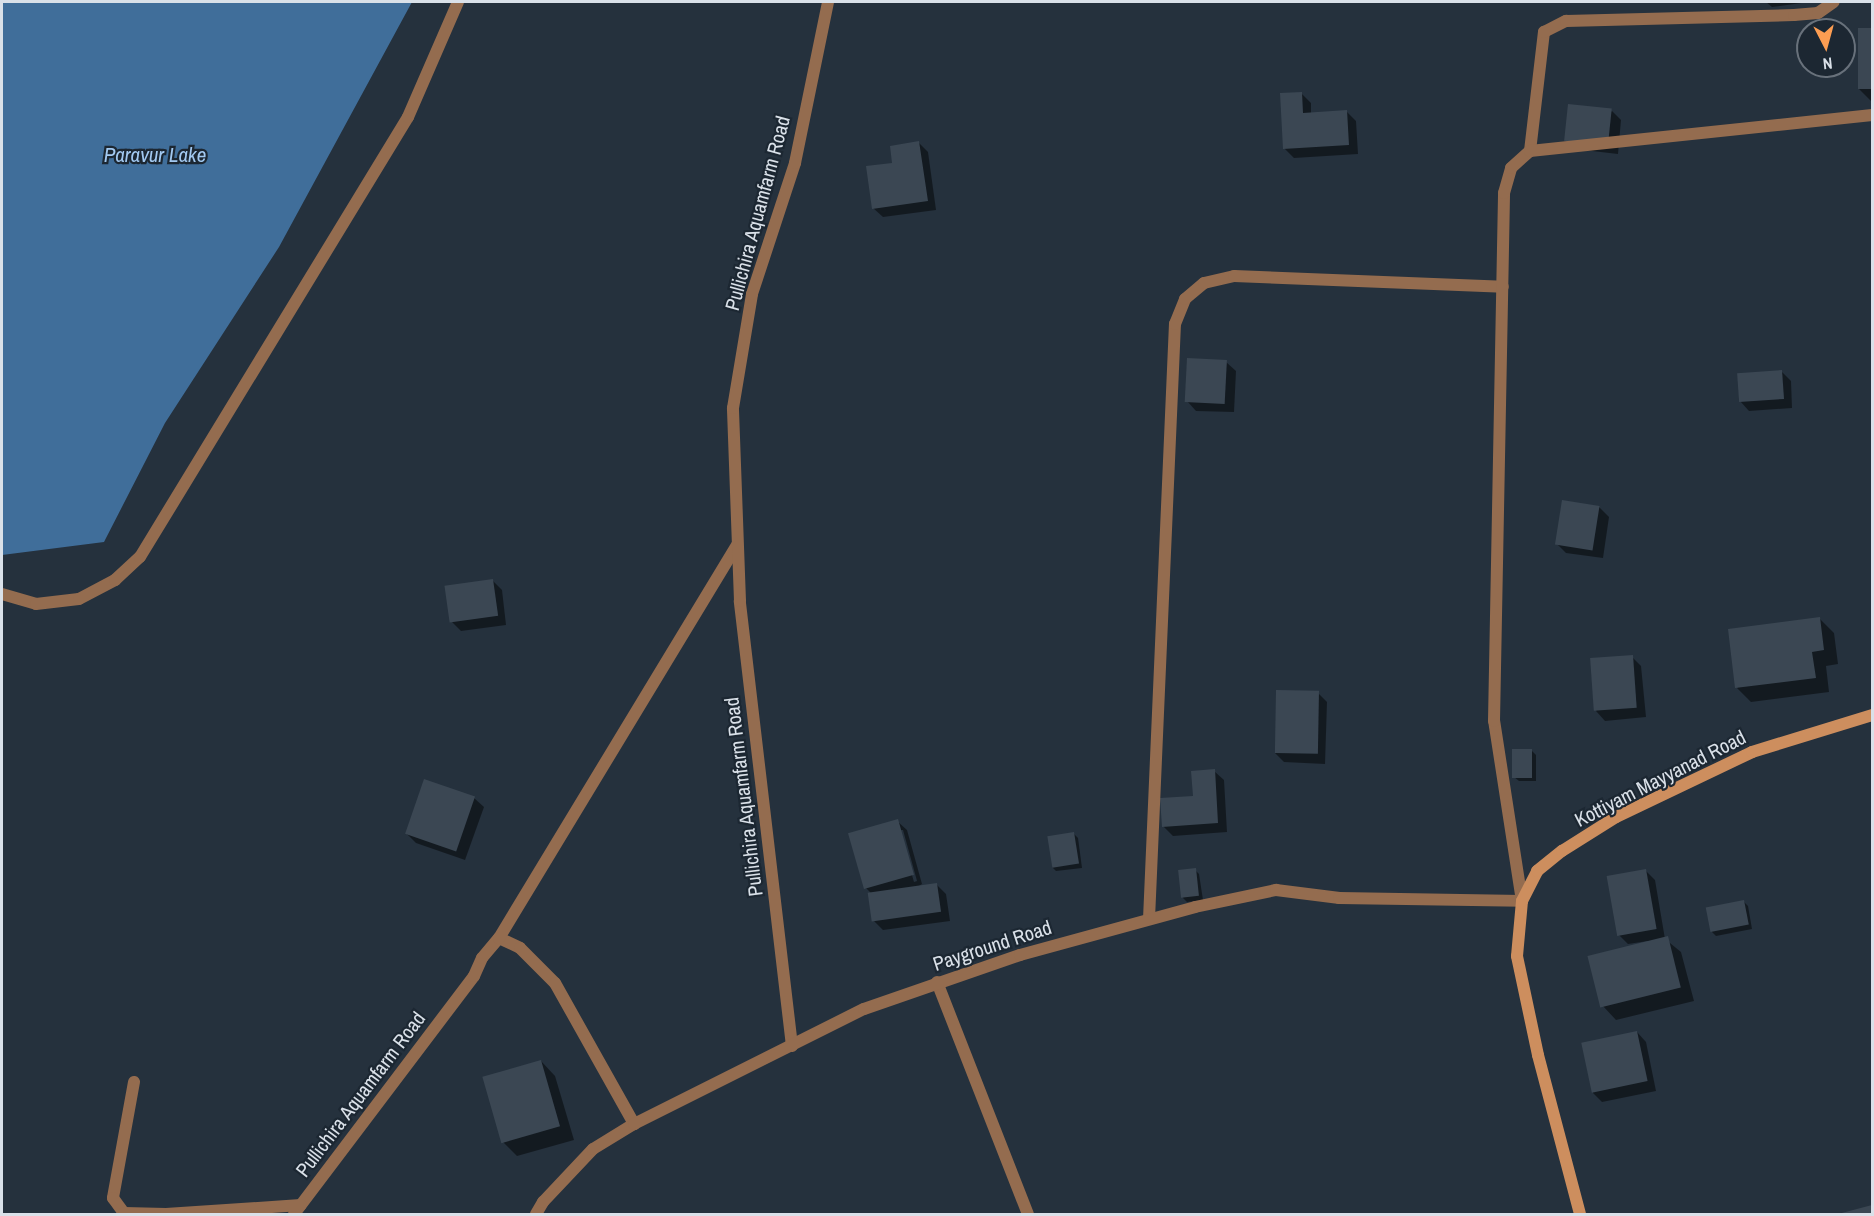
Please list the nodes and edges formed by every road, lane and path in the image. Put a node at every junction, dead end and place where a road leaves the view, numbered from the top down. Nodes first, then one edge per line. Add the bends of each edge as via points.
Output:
1 (458, 2) edge
2 (828, 2) edge
3 (1834, 2) edge
4 (1872, 115) edge
5 (1530, 151) junction
6 (1503, 287) junction
7 (738, 544) junction
8 (2, 594) edge
9 (1872, 715) edge
10 (1522, 900) junction
11 (1149, 919) junction
12 (499, 938) junction
13 (937, 982) junction
14 (792, 1046) junction
15 (134, 1082) dead end
16 (634, 1124) junction
17 (297, 1210) edge
18 (536, 1215) edge
19 (1028, 1215) edge
20 (1580, 1215) edge

1 - 8 street via 408,117 140,557 115,580 79,599 36,604
2 - 7 street, Pullichira Aquamfarm Road via 795,163 752,294 733,408
3 - 5 street via 1818,12 1802,14 1566,21 1544,32
4 - 5 street
5 - 6 street via 1511,168 1504,193
6 - 10 street via 1494,721
6 - 11 street via 1234,276 1204,283 1185,299 1175,324
7 - 12 street, Pullichira Aquamfarm Road
7 - 14 street, Pullichira Aquamfarm Road via 740,601
9 - 10 main road, Kottiyam Mayyanad Road via 1752,752 1616,817 1537,871
10 - 11 street, Payground Road via 1339,898 1275,890
10 - 20 main road, Kottiyam Mayyanad Road via 1517,956 1538,1056
11 - 13 street, Payground Road
12 - 16 street via 520,948 555,983
12 - 17 street, Pullichira Aquamfarm Road
13 - 14 street, Payground Road via 864,1009
13 - 19 street
14 - 16 street, Payground Road
15 - 17 street via 113,1198 124,1213
16 - 18 street, Payground Road via 593,1149 543,1202

